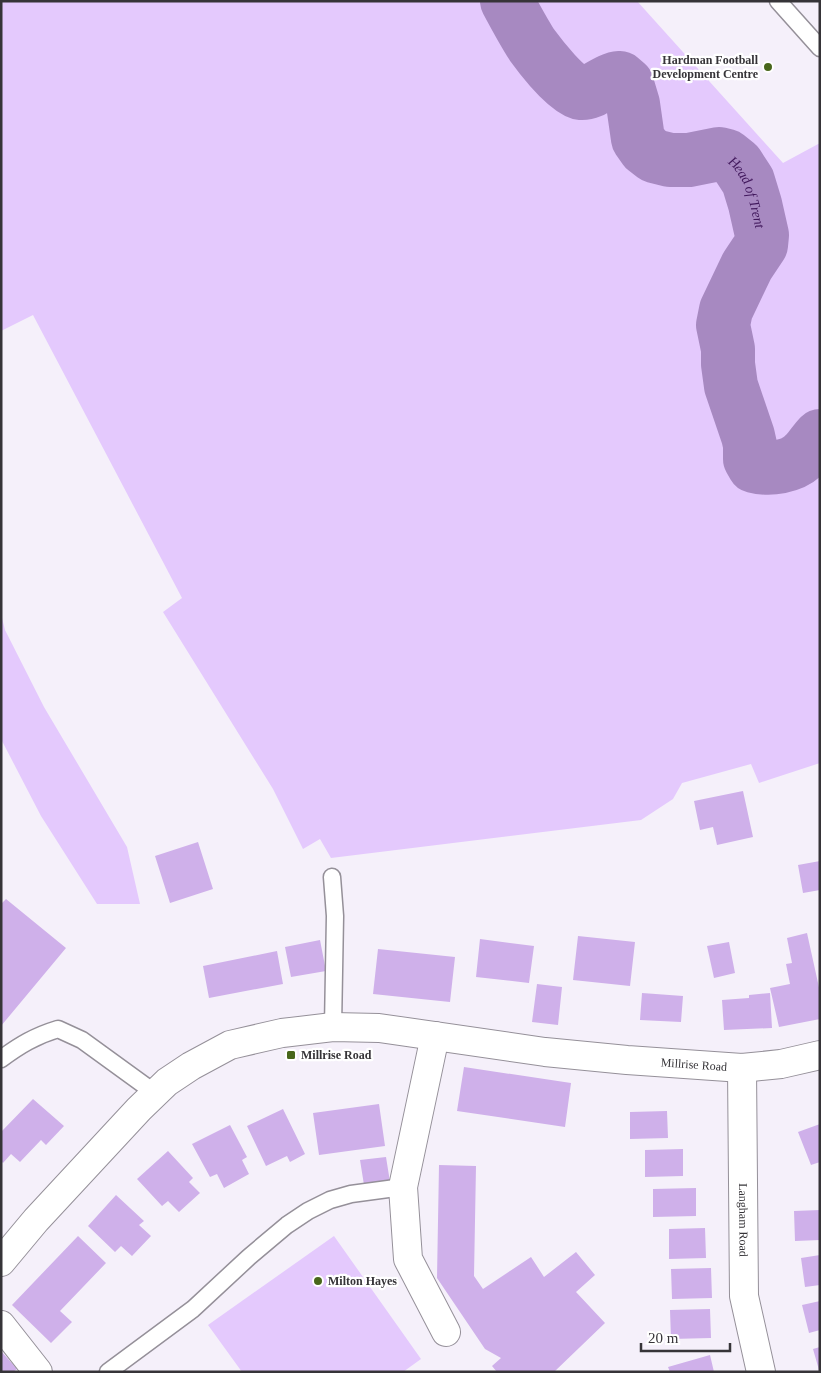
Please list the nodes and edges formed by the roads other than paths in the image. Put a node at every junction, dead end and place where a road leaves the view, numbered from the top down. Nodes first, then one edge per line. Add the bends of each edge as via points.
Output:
1 (778, 1) edge
2 (820, 48) edge
3 (332, 877) dead end
4 (333, 1027) junction
5 (435, 1036) junction
6 (820, 1055) edge
7 (1, 1059) edge
8 (742, 1068) junction
9 (155, 1093) junction
10 (402, 1187) junction
11 (1, 1262) edge
12 (1, 1325) edge
13 (446, 1332) dead end
14 (38, 1372) edge
15 (108, 1372) edge
16 (761, 1372) edge

1 - 2 lane
3 - 4 lane via 335,916
4 - 5 street, Millrise Road via 379,1028
4 - 9 street, Millrise Road via 282,1033 230,1045 167,1082
5 - 8 street, Millrise Road via 545,1052
5 - 10 street
6 - 8 street, Millrise Road
7 - 9 lane via 39,1034 58,1029 82,1040
8 - 16 street, Langham Road via 744,1296
9 - 11 street, Millrise Road via 42,1213
10 - 13 street via 408,1259
10 - 15 lane via 351,1194 308,1211 287,1225 193,1309
12 - 14 street

